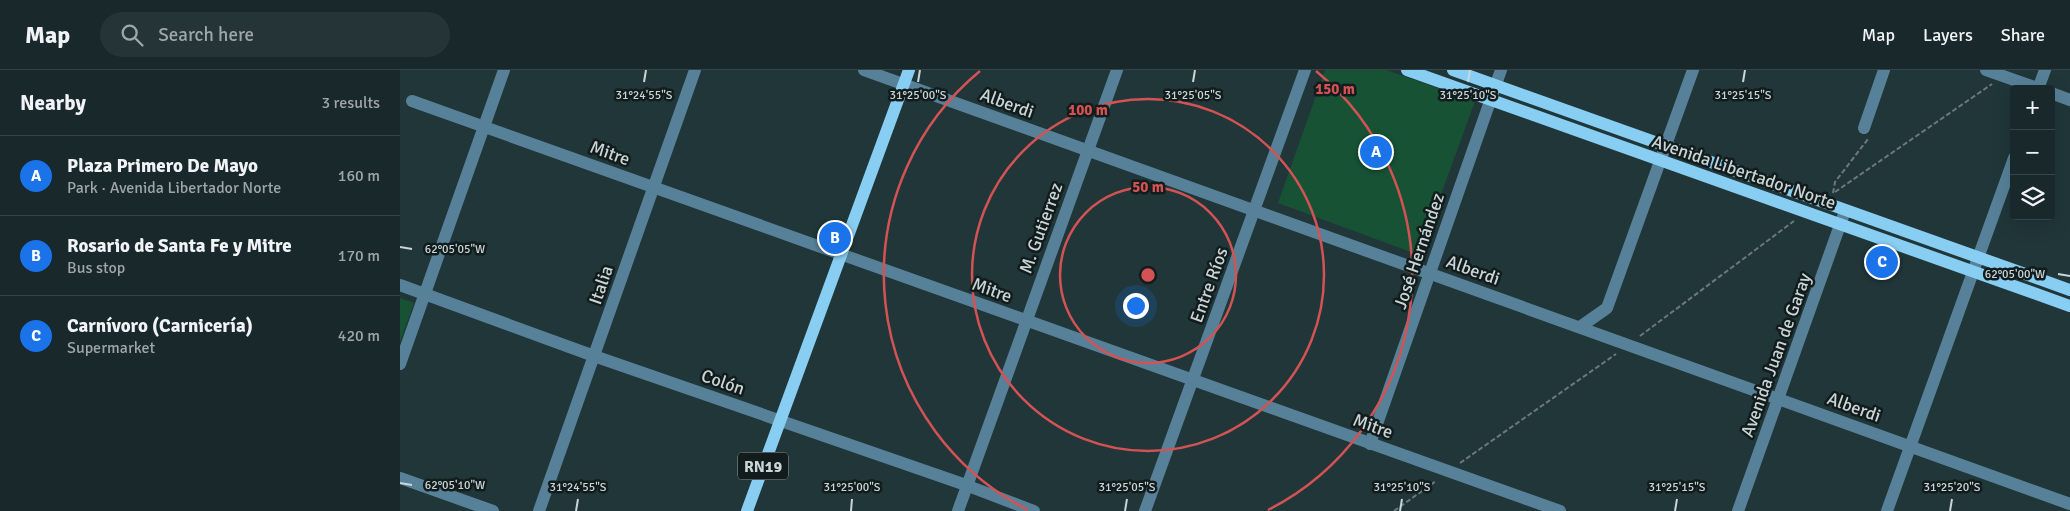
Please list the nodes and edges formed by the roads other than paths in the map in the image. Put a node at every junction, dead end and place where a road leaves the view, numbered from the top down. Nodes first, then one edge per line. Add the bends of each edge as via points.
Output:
1 (504, 70) edge
2 (695, 70) edge
3 (864, 70) edge
4 (909, 70) edge
5 (1117, 70) edge
6 (1305, 70) edge
7 (1407, 70) edge
8 (1454, 70) edge
9 (1501, 70) edge
10 (1693, 70) edge
11 (1884, 70) edge
12 (1986, 70) edge
13 (2045, 70) edge
14 (903, 84) junction
15 (1496, 85) junction
16 (2028, 85) edge
17 (2040, 85) edge
18 (2055, 94) edge
19 (1490, 100) junction
20 (2070, 100) edge
21 (412, 101) dead end
22 (483, 126) junction
23 (1864, 128) road end
24 (1666, 147) junction
25 (1088, 150) junction
26 (1661, 162) junction
27 (2010, 169) edge
28 (654, 188) junction
29 (1254, 210) junction
30 (1845, 210) junction
31 (1841, 224) junction
32 (840, 254) junction
33 (1978, 258) junction
34 (1973, 271) junction
35 (1430, 274) junction
36 (400, 285) edge
37 (2070, 290) edge
38 (425, 294) junction
39 (2070, 306) edge
40 (1027, 320) junction
41 (1580, 327) junction
42 (594, 356) junction
43 (400, 364) edge
44 (1193, 380) junction
45 (1779, 399) junction
46 (779, 421) junction
47 (1370, 444) junction
48 (1910, 446) junction
49 (400, 478) edge
50 (967, 485) junction
51 (2070, 504) edge
52 (1546, 509) edge
53 (493, 511) edge
54 (540, 511) edge
55 (747, 511) edge
56 (958, 511) edge
57 (1034, 511) edge
58 (1145, 511) edge
59 (1560, 511) edge
60 (1738, 511) edge
61 (1887, 511) edge

1 - 22 street
2 - 28 street, Italia
3 - 14 street, Alberdi
4 - 14 main road, RN19
5 - 25 street, M. Gutierrez
6 - 29 street, Entre Ríos
7 - 19 main road, Avenida Libertador Norte
8 - 15 main road, Avenida Libertador Norte
9 - 15 street, José Hernández
10 - 24 street
11 - 23 street
12 - 16 street
13 - 17 street
14 - 25 street, Alberdi
14 - 32 main road, RN19
15 - 19 street, José Hernández
15 - 24 main road, Avenida Libertador Norte
18 - 20 street
19 - 26 main road, Avenida Libertador Norte
19 - 35 street, José Hernández
21 - 22 street, Mitre
22 - 28 street, Mitre
22 - 38 street
24 - 26 street
24 - 30 main road, Avenida Libertador Norte
25 - 29 street, Alberdi
25 - 40 street, M. Gutierrez
26 - 31 main road, Avenida Libertador Norte
26 - 41 street via 1607,308
27 - 33 street
28 - 32 street, Mitre
28 - 42 street, Italia
29 - 35 street, Alberdi
29 - 44 street, Entre Ríos
30 - 31 street, Avenida Juan de Garay
30 - 33 main road, Avenida Libertador Norte
31 - 34 main road, Avenida Libertador Norte
31 - 45 street, Avenida Juan de Garay
32 - 40 street, Mitre
32 - 46 main road, RN19
33 - 34 street
33 - 37 main road, Avenida Libertador Norte
34 - 39 main road, Avenida Libertador Norte
34 - 48 street
35 - 41 street, Alberdi
35 - 47 street, José Hernández
36 - 38 street, Colón
38 - 42 street, Colón
38 - 43 street
40 - 44 street, Mitre
40 - 50 street, M. Gutierrez
41 - 45 street, Alberdi
42 - 46 street, Colón
42 - 54 street, Italia
44 - 47 street, Mitre
44 - 58 street, Entre Ríos
45 - 48 street, Alberdi
45 - 60 street, Avenida Juan de Garay
46 - 50 street, Colón
46 - 55 main road, RN19
47 - 52 street, Mitre
48 - 51 street, Alberdi
48 - 61 street
49 - 53 street
50 - 56 street, M. Gutierrez
50 - 57 street, Colón
52 - 59 street, Mitre

